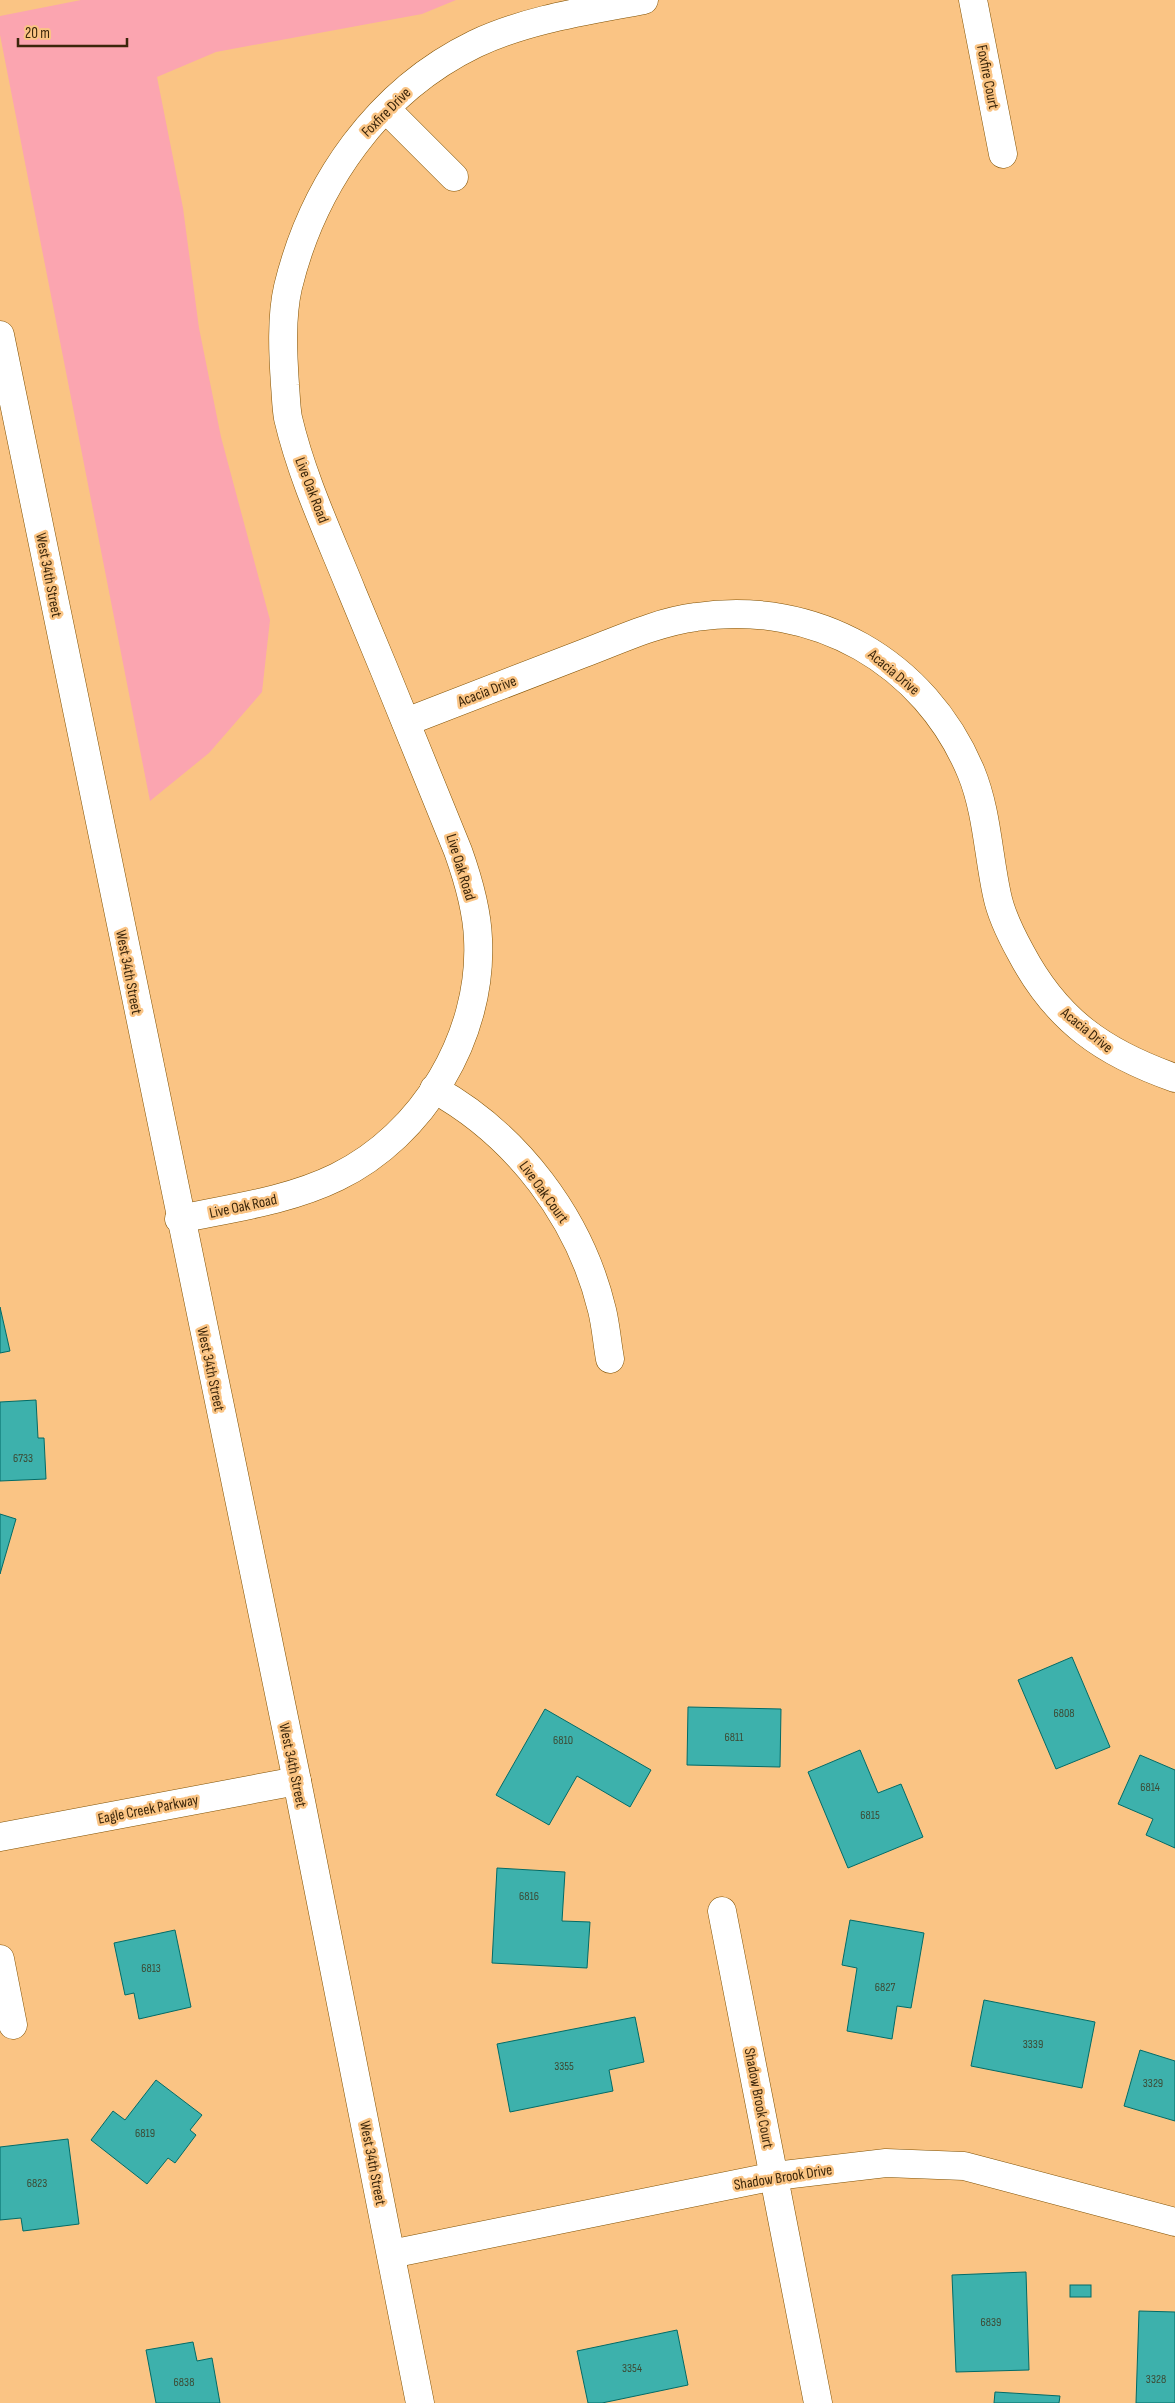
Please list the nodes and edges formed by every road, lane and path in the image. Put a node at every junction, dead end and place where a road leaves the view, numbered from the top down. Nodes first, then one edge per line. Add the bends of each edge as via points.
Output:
1 (644, 0) edge
2 (973, 0) edge
3 (386, 109) junction
4 (1003, 154) dead end
5 (454, 177) dead end
6 (0, 335) edge
7 (283, 370) joint
8 (406, 722) junction
9 (1175, 1078) edge
10 (434, 1089) junction
11 (180, 1219) junction
12 (610, 1359) dead end
13 (296, 1782) junction
14 (0, 1837) edge
15 (722, 1911) dead end
16 (0, 1959) edge
17 (13, 2025) dead end
18 (775, 2176) junction
19 (1175, 2222) edge
20 (391, 2254) junction
21 (420, 2403) edge
22 (818, 2403) edge

1 - 3 street, Foxfire Drive via 535,22 478,43 432,70
2 - 4 street, Foxfire Court
3 - 5 street
3 - 7 street, Foxfire Drive via 369,124 349,150 308,223 288,287
6 - 11 street, West 34th Street
7 - 8 street, Live Oak Road via 288,419 308,483
8 - 9 street, Acacia Drive via 645,630 696,617 728,613 762,615 813,625 846,638 889,664 915,687 947,726 971,772 982,804 997,898 1008,929 1032,974 1064,1014 1103,1046 1148,1070
8 - 10 street, Live Oak Road via 470,885 478,937 474,991 465,1026 460,1042
10 - 11 street, Live Oak Road via 414,1116 379,1151 336,1178 289,1196
10 - 12 street, Live Oak Court via 491,1127 556,1203 580,1246 602,1310
11 - 13 street, West 34th Street
13 - 14 street, Eagle Creek Parkway
13 - 20 street, West 34th Street
15 - 18 street, Shadow Brook Court
16 - 17 street
18 - 19 street, Shadow Brook Drive via 886,2164 964,2166
18 - 20 street, Shadow Brook Drive
18 - 22 street, Shadow Brook Court
20 - 21 street, West 34th Street

